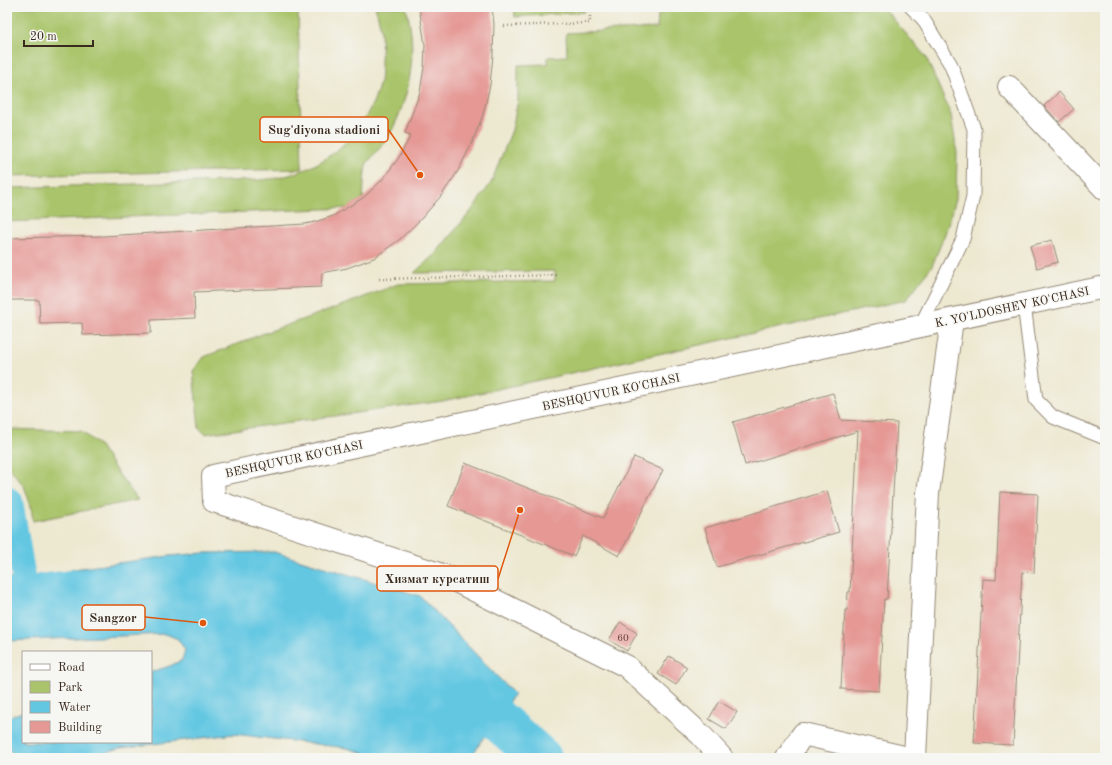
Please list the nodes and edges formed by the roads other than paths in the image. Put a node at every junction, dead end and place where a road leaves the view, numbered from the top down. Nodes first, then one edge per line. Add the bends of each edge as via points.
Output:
1 (911, 7) edge
2 (1009, 87) dead end
3 (1105, 189) edge
4 (1105, 287) edge
5 (1024, 304) junction
6 (952, 320) junction
7 (920, 327) junction
8 (1105, 438) edge
9 (722, 758) edge
10 (787, 758) edge
11 (908, 758) edge
12 (915, 758) edge

1 - 7 lane via 923,19 951,65 974,129 973,196 962,239
2 - 3 street
4 - 5 street, K. YO'LDOSHEV KO'CHASI
5 - 6 street, K. YO'LDOSHEV KO'CHASI
5 - 8 lane via 1036,400 1053,417
6 - 7 street, K. YO'LDOSHEV KO'CHASI
6 - 12 street via 928,493
7 - 9 street, BESHQUVUR KO'CHASI via 213,476 214,501 448,577 626,666 701,735
10 - 11 street via 803,734

